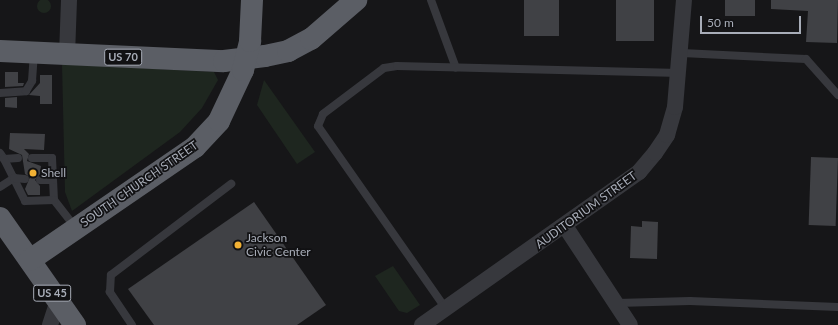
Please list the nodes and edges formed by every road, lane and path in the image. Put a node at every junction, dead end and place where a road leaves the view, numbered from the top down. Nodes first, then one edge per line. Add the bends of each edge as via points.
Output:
1 (69, 0) edge
2 (252, 0) edge
3 (356, 0) edge
4 (431, 0) edge
5 (684, 0) edge
6 (0, 51) edge
7 (682, 52) junction
8 (34, 53) junction
9 (67, 55) junction
10 (246, 59) junction
11 (456, 68) junction
12 (680, 73) junction
13 (0, 93) edge
14 (838, 95) edge
15 (2, 156) edge
16 (18, 158) dead end
17 (32, 158) dead end
18 (14, 178) junction
19 (25, 179) dead end
20 (40, 180) dead end
21 (53, 180) junction
22 (231, 184) dead end
23 (0, 187) edge
24 (54, 200) junction
25 (0, 218) edge
26 (565, 226) junction
27 (76, 229) junction
28 (30, 260) junction
29 (58, 301) junction
30 (617, 303) junction
31 (838, 307) edge
32 (446, 309) junction
33 (50, 325) edge
34 (75, 325) edge
35 (132, 325) edge
36 (422, 325) edge
37 (630, 325) edge

1 - 9 street
2 - 10 highway, SOUTH CHURCH STREET
3 - 10 highway, US 70 via 311,39 288,51
4 - 11 lane
5 - 7 street, AUDITORIUM STREET
6 - 8 highway, US 70
7 - 12 street, AUDITORIUM STREET
7 - 14 lane via 806,59
8 - 9 highway, US 70
8 - 13 lane via 32,81 26,91
9 - 10 highway, US 70
10 - 27 highway, SOUTH CHURCH STREET via 237,89 219,121 195,147
11 - 12 lane
11 - 32 lane via 384,68 323,114 318,126
12 - 26 street, AUDITORIUM STREET via 667,136 655,154 639,172
15 - 16 lane
15 - 18 lane
17 - 21 lane via 52,158
18 - 19 lane
18 - 23 lane
18 - 24 lane via 24,201
20 - 21 lane
21 - 24 lane
22 - 35 lane via 111,275 110,292
24 - 27 lane
25 - 28 highway, US 45
26 - 30 street
26 - 32 street, AUDITORIUM STREET
27 - 28 highway, SOUTH CHURCH STREET
28 - 29 highway, US 45
29 - 33 street
29 - 34 highway, US 45
30 - 31 lane via 690,301
30 - 37 street
32 - 36 street, AUDITORIUM STREET

